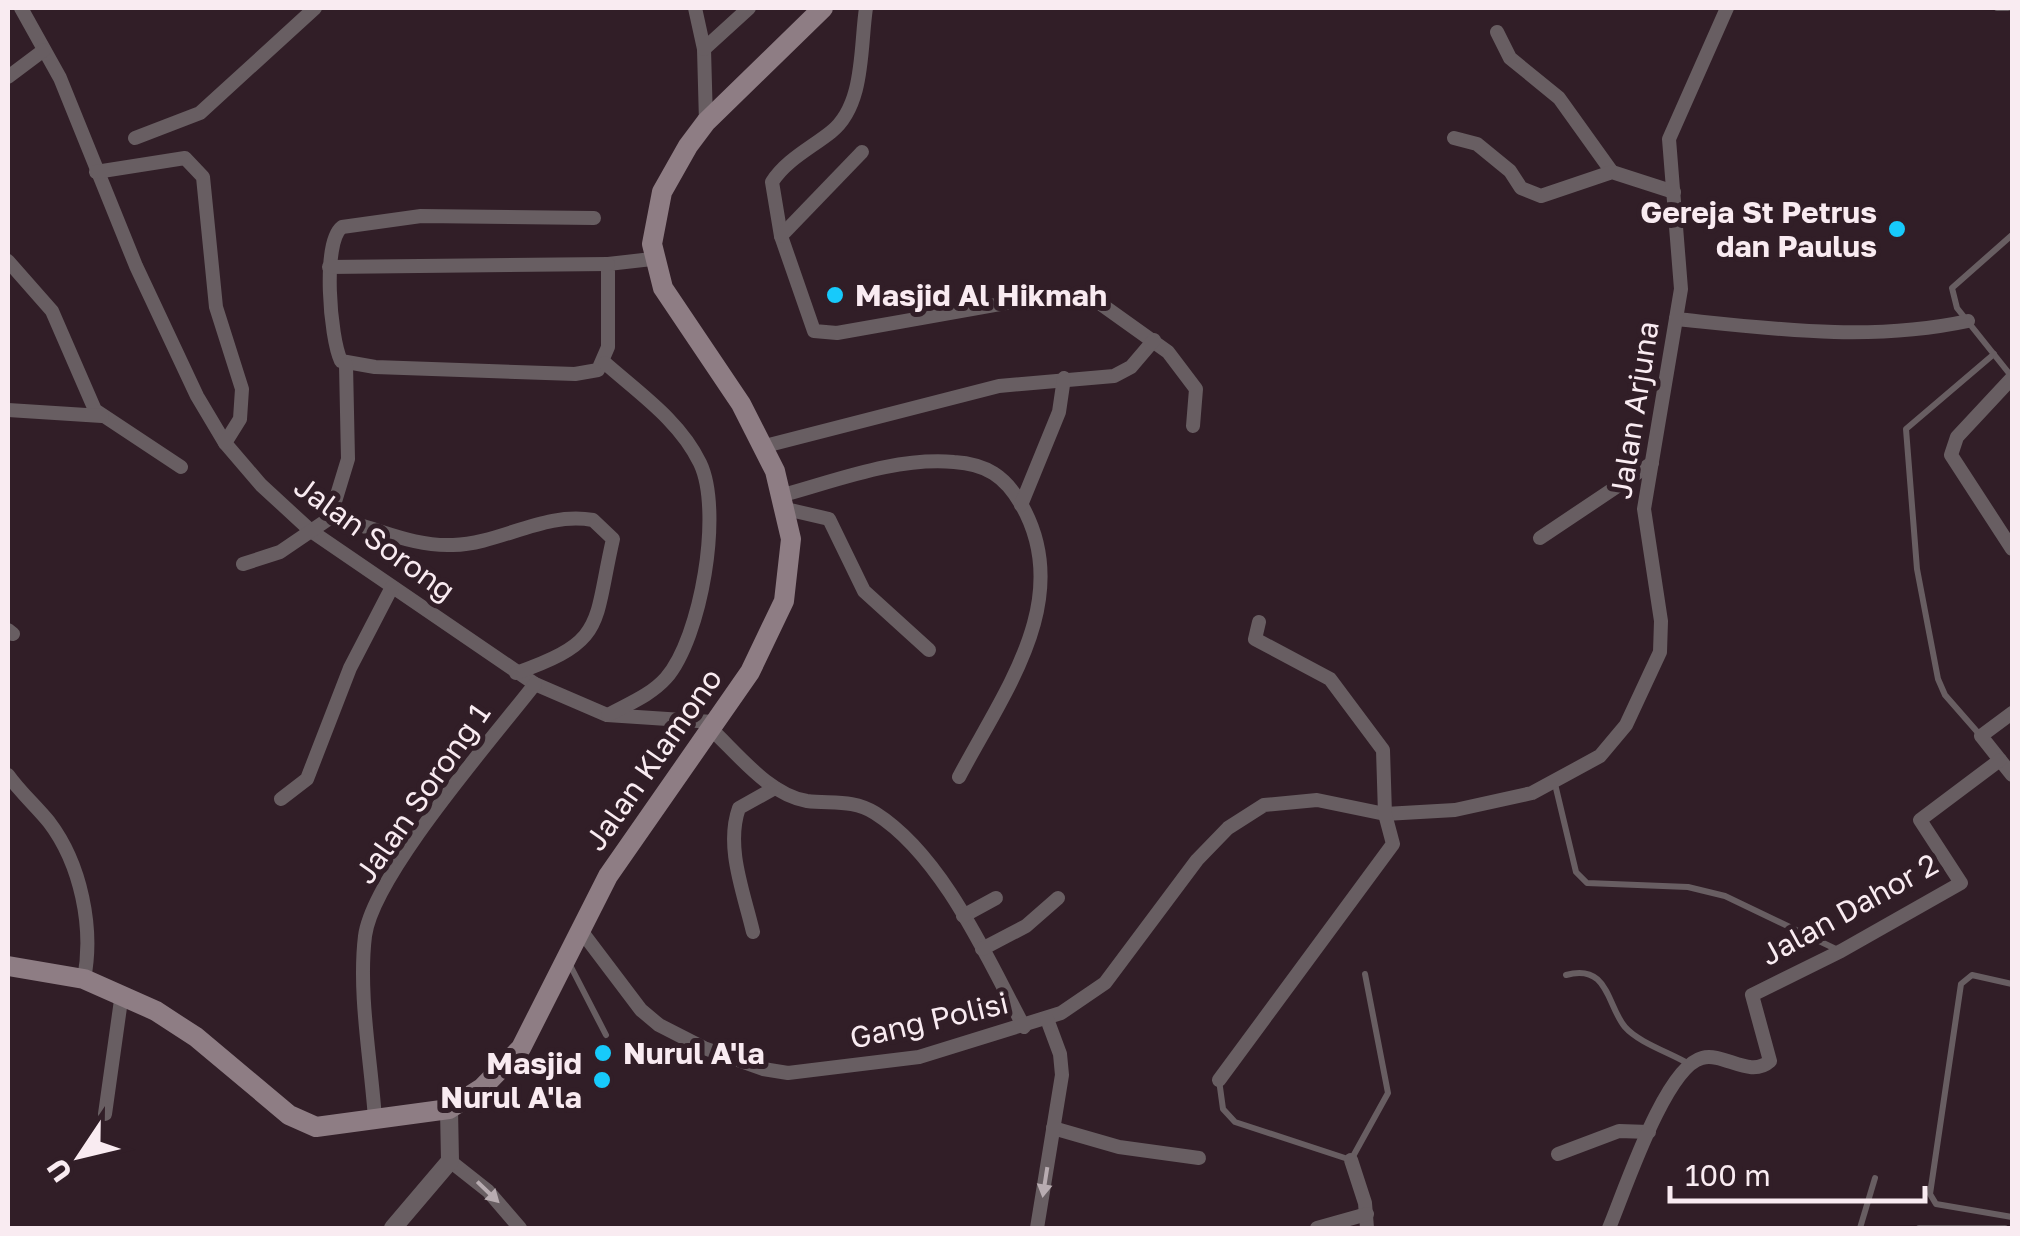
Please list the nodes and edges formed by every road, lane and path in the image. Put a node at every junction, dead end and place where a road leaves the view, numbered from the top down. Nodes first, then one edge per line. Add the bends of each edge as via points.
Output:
1 (20, 8) edge
2 (316, 8) edge
3 (695, 8) edge
4 (749, 8) edge
5 (823, 8) edge
6 (866, 8) edge
7 (1727, 8) edge
8 (1998, 8) edge
9 (2008, 8) edge
10 (1497, 32) dead end
11 (44, 50) junction
12 (704, 50) junction
13 (8, 77) edge
14 (706, 122) junction
15 (135, 138) dead end
16 (1454, 138) dead end
17 (862, 152) dead end
18 (96, 172) junction
19 (1612, 172) junction
20 (1674, 192) junction
21 (594, 218) dead end
22 (2012, 235) edge
23 (781, 236) junction
24 (652, 259) junction
25 (8, 261) edge
26 (608, 264) junction
27 (330, 267) junction
28 (1676, 319) junction
29 (1968, 321) junction
30 (1154, 340) junction
31 (1994, 354) junction
32 (605, 362) junction
33 (346, 365) junction
34 (1064, 378) junction
35 (2012, 378) edge
36 (8, 410) edge
37 (102, 416) junction
38 (1193, 426) dead end
39 (225, 442) junction
40 (765, 446) junction
41 (1652, 463) junction
42 (181, 467) dead end
43 (784, 502) junction
44 (1021, 505) junction
45 (330, 518) junction
46 (311, 531) junction
47 (1540, 538) dead end
48 (2012, 550) edge
49 (243, 564) dead end
50 (392, 587) junction
51 (1258, 622) dead end
52 (929, 650) dead end
53 (516, 673) junction
54 (535, 684) junction
55 (2012, 713) edge
56 (607, 715) junction
57 (711, 725) junction
58 (1981, 736) junction
59 (2000, 760) junction
60 (8, 774) edge
61 (2012, 775) edge
62 (959, 778) dead end
63 (1554, 784) junction
64 (775, 788) junction
65 (281, 799) dead end
66 (1385, 814) junction
67 (996, 898) dead end
68 (1058, 898) dead end
69 (963, 916) junction
70 (578, 928) junction
71 (753, 932) dead end
72 (982, 949) junction
73 (1841, 951) junction
74 (564, 955) junction
75 (8, 966) edge
76 (1365, 974) dead end
77 (1566, 975) dead end
78 (84, 979) junction
79 (2012, 984) edge
80 (122, 993) junction
81 (1047, 1019) junction
82 (1024, 1027) junction
83 (606, 1035) dead end
84 (1690, 1064) junction
85 (1219, 1080) joint
86 (450, 1108) junction
87 (105, 1114) dead end
88 (375, 1118) junction
89 (1053, 1128) junction
90 (1650, 1132) junction
91 (1558, 1154) dead end
92 (1199, 1158) dead end
93 (450, 1160) junction
94 (1350, 1160) junction
95 (1875, 1178) dead end
96 (2012, 1218) edge
97 (1367, 1221) edge
98 (393, 1228) edge
99 (520, 1228) edge
100 (1037, 1228) edge
101 (1317, 1228) edge
102 (1609, 1228) edge
103 (1860, 1228) edge
104 (1919, 1228) edge
105 (2004, 1228) edge

1 - 11 street, Jalan Sorong
2 - 15 street via 200,112
3 - 12 street
4 - 12 street
5 - 14 main road, Jalan Klamono
6 - 23 street via 856,95 844,119 772,182
7 - 20 street, Jalan Arjuna via 1669,139
8 - 9 lane
10 - 19 street via 1510,58 1559,98
11 - 13 street
11 - 18 street, Jalan Sorong
12 - 14 street
14 - 24 main road, Jalan Klamono via 662,192
16 - 19 street via 1477,144 1521,188 1541,196
17 - 23 street
18 - 39 street, Jalan Sorong via 169,338
18 - 39 street via 185,158 203,177 216,307 243,399 240,420
19 - 20 street
20 - 28 street, Jalan Arjuna via 1682,276
21 - 27 street via 364,221 335,232
22 - 29 lane via 1952,288
23 - 30 street via 810,325 819,334 1052,295 1098,302
24 - 26 street
24 - 40 main road, Jalan Klamono via 663,288
25 - 37 street via 52,310
26 - 27 street
26 - 32 street
27 - 33 street via 335,342
28 - 29 street via 1843,334
28 - 41 street, Jalan Arjuna
29 - 31 lane
30 - 34 street via 1120,374
30 - 38 street via 1196,390
31 - 35 lane
31 - 58 lane via 1906,429 1917,569 1938,679
32 - 33 street via 575,374
32 - 56 street via 687,441 708,484 713,518 682,654 650,692
33 - 45 street via 348,459
34 - 40 street via 1000,386
34 - 44 street via 1060,412
35 - 48 street via 1957,436 1951,455
36 - 37 street
37 - 42 street
39 - 46 street, Jalan Sorong
40 - 43 main road, Jalan Klamono
41 - 47 street
41 - 63 street, Jalan Arjuna via 1644,535 1660,652 1614,741
43 - 44 street via 903,463 956,462 993,471
43 - 52 street via 830,519 864,591
43 - 57 main road, Jalan Klamono via 792,557 784,601 765,649
44 - 62 street via 1042,559 1039,602 1020,664
45 - 46 street
45 - 53 street via 390,538 450,546 565,520 604,526 613,538 585,640 568,654
46 - 49 street via 280,552
46 - 50 street, Jalan Sorong
50 - 53 street, Jalan Sorong
50 - 65 street via 350,668 308,779
51 - 66 street via 1255,639 1335,684 1382,750
53 - 54 street, Jalan Sorong
54 - 56 street, Jalan Sorong
54 - 88 street, Jalan Sorong 1 via 392,874 368,923 364,952
55 - 58 street
56 - 57 street, Jalan Sorong
57 - 64 street
57 - 70 main road, Jalan Klamono
58 - 59 street
59 - 61 street
59 - 73 street, Jalan Dahor 2 via 1920,820 1960,883
60 - 78 street via 51,824 81,896 90,940
63 - 66 street, Jalan Arjuna via 1455,810
63 - 73 lane via 1576,872 1587,883 1688,887 1725,896
64 - 69 street via 805,801 872,811 911,844
64 - 71 street via 739,808 734,826
66 - 81 street, Jalan Arjuna via 1317,800 1276,802 1251,812 1197,860 1105,983
66 - 85 street via 1392,848
67 - 69 street
68 - 72 street via 1026,926
69 - 72 street
70 - 74 main road, Jalan Klamono
70 - 82 street, Gang Polisi via 659,1026 763,1070 808,1072 919,1057
72 - 82 street
73 - 84 street, Jalan Dahor 2 via 1752,995 1771,1053 1765,1066 1706,1057
74 - 83 lane
74 - 86 main road, Jalan Klamono via 521,1048 482,1088
75 - 78 main road, Jalan Klamono
76 - 94 lane via 1388,1093
77 - 84 lane via 1592,977 1613,998 1628,1031
78 - 80 main road, Jalan Klamono
79 - 96 lane via 1972,975 1961,984 1930,1194 1936,1204
80 - 87 street
80 - 88 main road, Jalan Klamono via 186,1029 300,1122 328,1128
81 - 82 street, Gang Polisi
81 - 89 street via 1062,1065
84 - 90 street
85 - 94 lane via 1223,1109 1235,1122
86 - 88 main road, Jalan Klamono
86 - 93 street
89 - 92 street
89 -> 100 street
90 - 91 street via 1619,1131
90 - 102 street
93 - 98 street
93 -> 99 street
94 - 97 street
95 - 103 lane
97 - 101 street
104 - 105 lane

